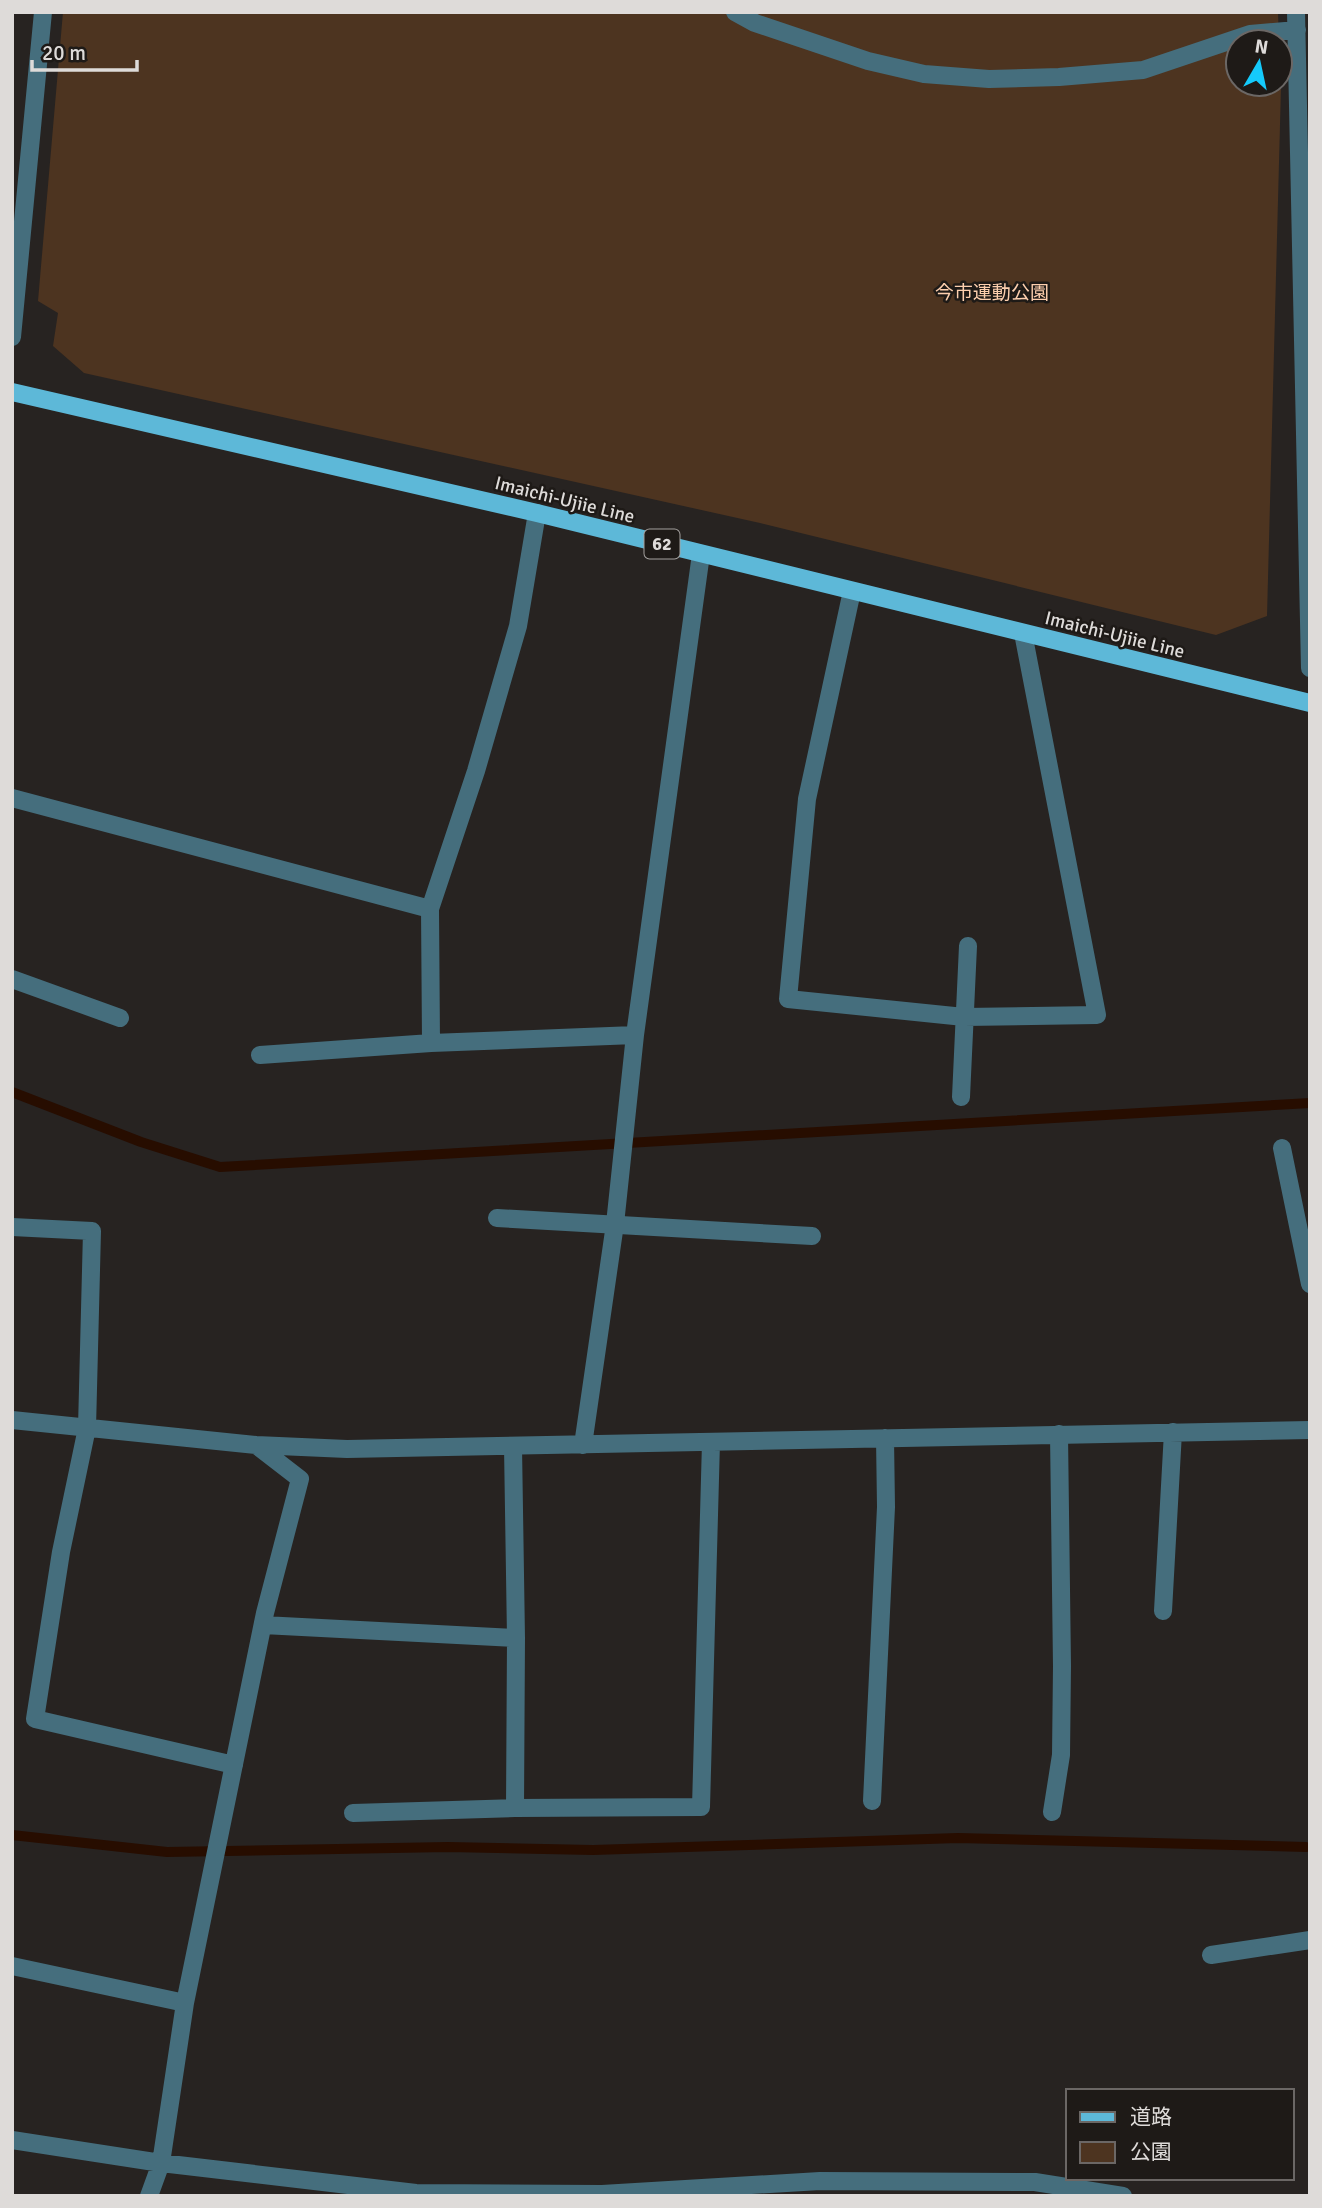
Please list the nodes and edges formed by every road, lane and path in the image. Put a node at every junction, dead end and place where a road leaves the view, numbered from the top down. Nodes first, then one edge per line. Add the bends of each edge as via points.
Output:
1 (43, 12) edge
2 (736, 12) edge
3 (1296, 21) edge
4 (12, 337) edge
5 (12, 392) edge
6 (537, 513) junction
7 (701, 554) junction
8 (852, 591) junction
9 (1023, 633) junction
10 (1310, 668) edge
11 (1310, 703) edge
12 (12, 799) edge
13 (430, 909) junction
14 (968, 946) dead end
15 (12, 979) edge
16 (120, 1017) dead end
17 (964, 1017) junction
18 (635, 1035) junction
19 (430, 1043) junction
20 (260, 1055) dead end
21 (961, 1097) dead end
22 (1282, 1148) dead end
23 (497, 1218) dead end
24 (615, 1224) junction
25 (12, 1227) edge
26 (812, 1236) dead end
27 (1310, 1284) edge
28 (12, 1420) edge
29 (87, 1428) junction
30 (1310, 1430) edge
31 (1173, 1432) junction
32 (1059, 1434) junction
33 (885, 1438) junction
34 (711, 1442) junction
35 (256, 1445) junction
36 (583, 1445) junction
37 (513, 1446) junction
38 (1163, 1611) dead end
39 (263, 1626) junction
40 (516, 1639) junction
41 (233, 1765) junction
42 (873, 1801) dead end
43 (515, 1808) junction
44 (1052, 1812) dead end
45 (353, 1813) dead end
46 (1310, 1940) edge
47 (1211, 1955) dead end
48 (12, 1966) edge
49 (185, 2003) junction
50 (12, 2140) edge
51 (161, 2163) junction
52 (149, 2196) edge
53 (1123, 2196) edge

1 - 4 street
2 - 3 street via 755,23 868,61 924,74 989,79 1143,70
3 - 10 street
5 - 6 main road, Imaichi-Ujiie Line / 62
6 - 7 main road, Imaichi-Ujiie Line / 62
6 - 13 street via 519,626
7 - 8 main road, Imaichi-Ujiie Line / 62
7 - 18 street
8 - 9 main road, Imaichi-Ujiie Line / 62
8 - 17 street via 807,799 788,999
9 - 11 main road, Imaichi-Ujiie Line / 62
9 - 17 street via 1097,1015
12 - 13 street
13 - 19 street
14 - 17 street
15 - 16 street
17 - 21 street
18 - 19 street
18 - 24 street
19 - 20 street
22 - 27 street
23 - 24 street
24 - 26 street
24 - 36 street
25 - 29 street via 92,1231
28 - 29 street
29 - 35 street
29 - 41 street via 61,1552 35,1719
30 - 31 street
31 - 32 street
31 - 38 street
32 - 33 street
32 - 44 street via 1061,1755
33 - 34 street
33 - 42 street
34 - 36 street
34 - 43 street via 701,1807
35 - 37 street via 347,1449
35 - 39 street via 300,1479
36 - 37 street
37 - 40 street
39 - 40 street
39 - 41 street
40 - 43 street
41 - 49 street
43 - 45 street
46 - 47 street
48 - 49 street
49 - 51 street
50 - 51 street
51 - 52 street
51 - 53 street via 416,2193 602,2194 820,2181 995,2181 1035,2182

